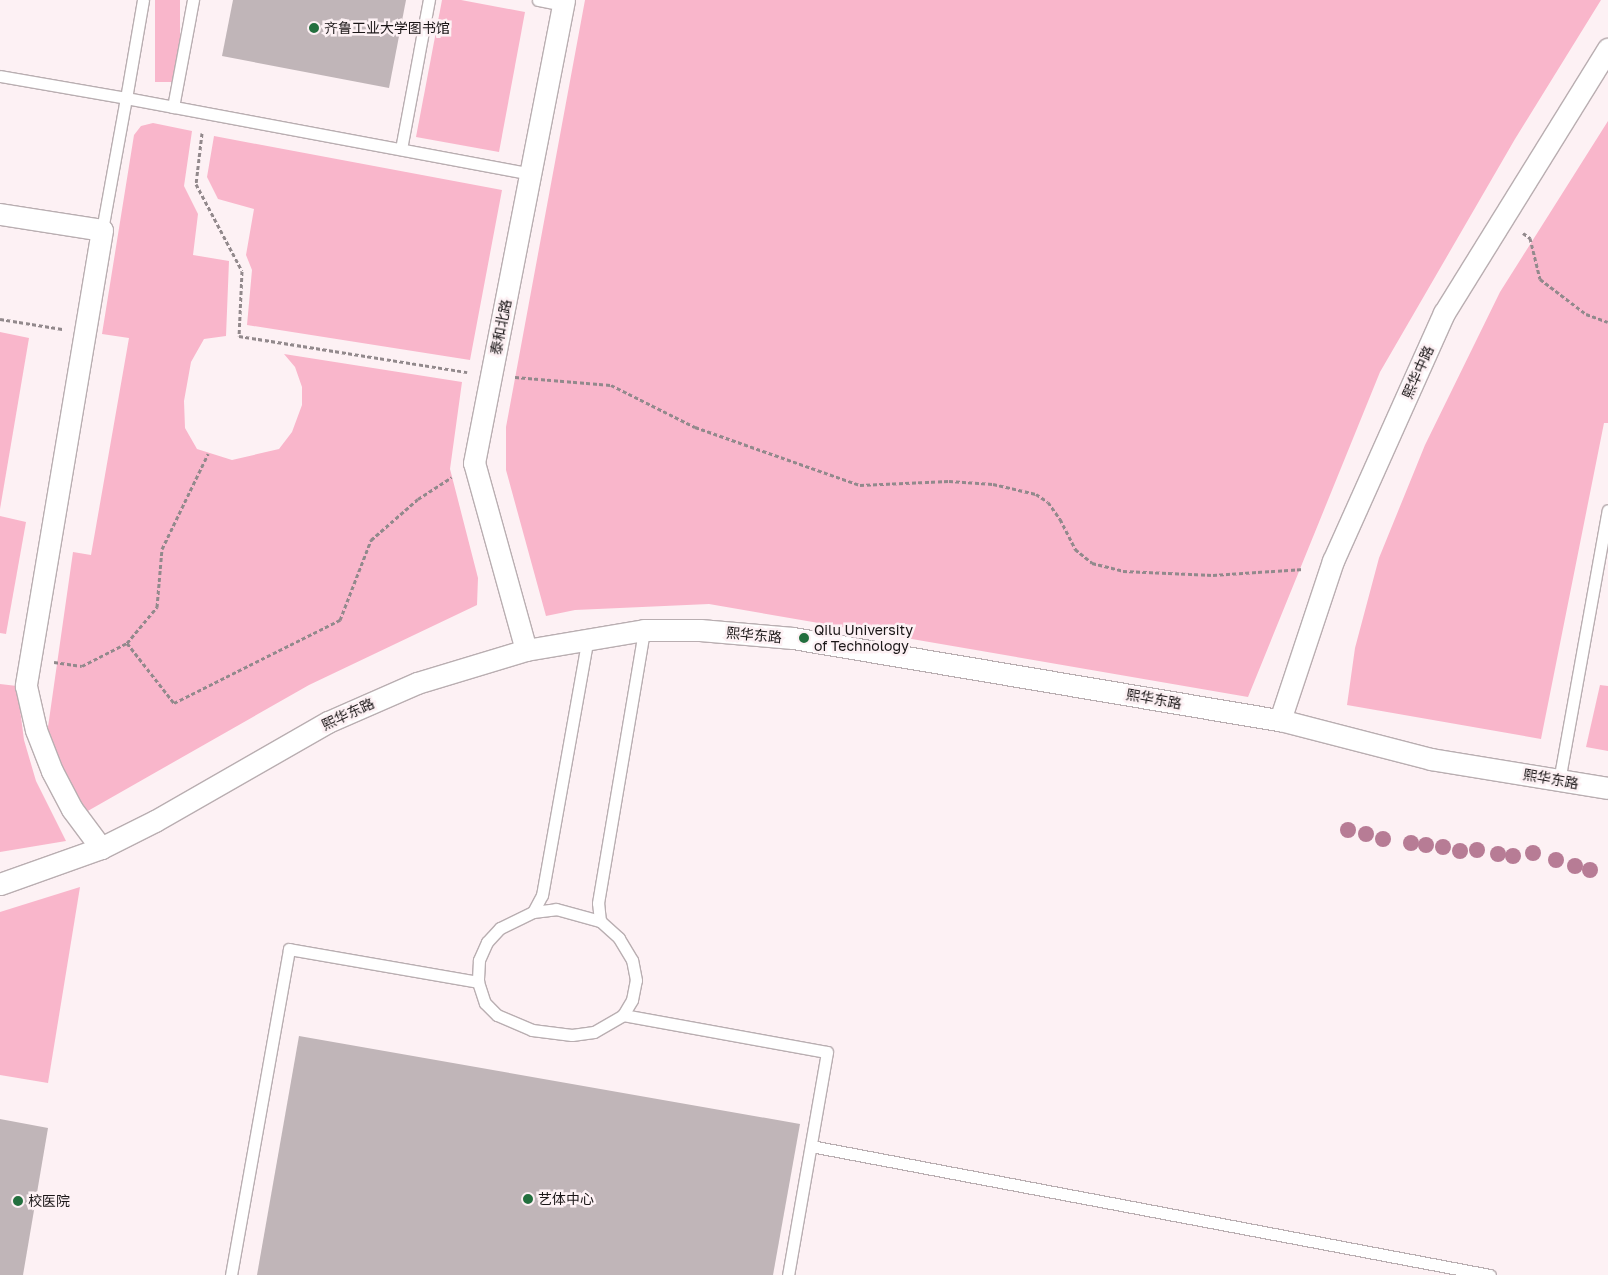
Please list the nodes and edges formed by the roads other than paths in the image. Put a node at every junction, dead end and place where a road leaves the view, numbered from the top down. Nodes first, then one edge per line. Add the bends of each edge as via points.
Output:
1 (143, 0) edge
2 (193, 0) edge
3 (429, 0) edge
4 (538, 0) edge
5 (564, 2) edge
6 (1608, 49) edge
7 (0, 76) edge
8 (126, 98) junction
9 (173, 107) junction
10 (401, 149) junction
11 (532, 174) junction
12 (0, 214) edge
13 (102, 230) junction
14 (1608, 510) edge
15 (644, 630) junction
16 (588, 638) junction
17 (526, 650) junction
18 (1280, 720) junction
19 (1559, 781) junction
20 (1608, 788) edge
21 (101, 848) junction
22 (0, 884) edge
23 (533, 912) junction
24 (600, 921) junction
25 (478, 982) junction
26 (623, 1015) junction
27 (810, 1146) junction
28 (231, 1275) edge
29 (788, 1275) edge
30 (1490, 1275) edge

1 - 8 lane
2 - 9 lane
3 - 10 lane
4 - 5 lane
5 - 11 street, 泰和北路
6 - 18 street, 熙华中路 via 1444,313 1333,561
7 - 8 lane
8 - 9 lane
8 - 13 lane
9 - 10 lane
10 - 11 lane
11 - 17 street, 泰和北路 via 474,463
12 - 13 street
13 - 21 street via 26,686 36,730 52,771 72,809
14 - 19 lane
15 - 16 street, 熙华东路
15 - 18 street, 熙华东路 via 700,630 793,638
15 - 24 lane via 598,903
16 - 17 street, 熙华东路
16 - 23 lane via 542,895
17 - 21 street, 熙华东路 via 417,683 328,722 155,821
18 - 19 street, 熙华东路 via 1431,759
19 - 20 street, 熙华东路
21 - 22 street, 熙华东路
23 - 24 lane via 556,909
23 - 25 lane via 500,928 487,942 480,960
24 - 26 lane via 618,938 632,960 636,980 632,1000
25 - 26 lane via 486,1003 497,1015 532,1030 572,1035 594,1032
25 - 28 lane via 289,949
26 - 27 lane via 827,1052
27 - 29 lane
27 - 30 lane

